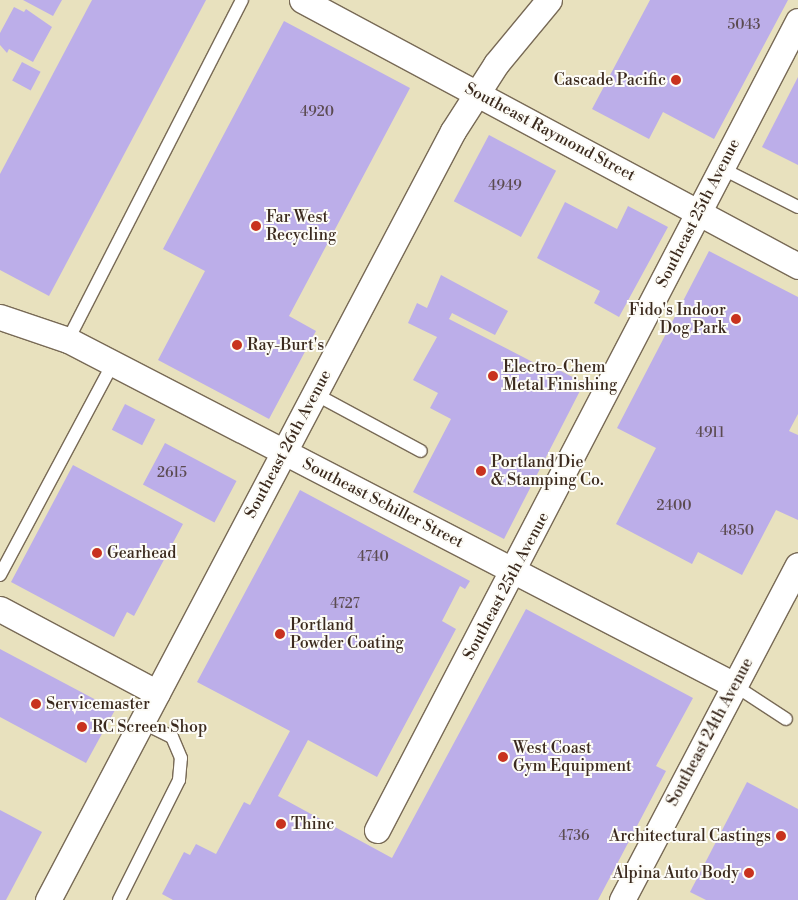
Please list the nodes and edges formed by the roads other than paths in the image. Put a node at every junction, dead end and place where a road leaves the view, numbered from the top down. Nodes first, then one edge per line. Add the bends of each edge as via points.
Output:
1 (242, 0) edge
2 (302, 0) edge
3 (549, 0) edge
4 (798, 21) edge
5 (476, 92) junction
6 (721, 168) junction
7 (798, 207) edge
8 (698, 212) junction
9 (798, 266) edge
10 (0, 316) edge
11 (68, 340) junction
12 (113, 363) junction
13 (314, 394) junction
14 (421, 451) dead end
15 (284, 452) junction
16 (798, 564) edge
17 (514, 571) junction
18 (0, 575) edge
19 (0, 609) edge
20 (734, 686) junction
21 (157, 692) junction
22 (786, 719) dead end
23 (141, 722) junction
24 (377, 830) dead end
25 (48, 900) edge
26 (119, 900) edge
27 (622, 900) edge

1 - 11 lane
2 - 5 street, Southeast Raymond Street
3 - 5 street, Southeast 26th Avenue
4 - 6 street, Southeast 25th Avenue
5 - 8 street, Southeast Raymond Street
5 - 13 street, Southeast 26th Avenue
6 - 7 lane
6 - 8 street, Southeast 25th Avenue
8 - 9 street, Southeast Raymond Street
8 - 17 street, Southeast 25th Avenue
10 - 11 street, Southeast Schiller Street
11 - 12 street, Southeast Schiller Street
12 - 15 street, Southeast Schiller Street
12 - 18 lane
13 - 14 lane
13 - 15 street, Southeast 26th Avenue
15 - 17 street, Southeast Schiller Street
15 - 21 street, Southeast 26th Avenue
16 - 20 street, Southeast 24th Avenue
17 - 20 street, Southeast Schiller Street
17 - 24 street, Southeast 25th Avenue
19 - 21 street
20 - 22 lane
20 - 27 street, Southeast 24th Avenue
21 - 23 street, Southeast 26th Avenue
23 - 25 street, Southeast 26th Avenue
23 - 26 lane via 172,737 181,758 179,780

